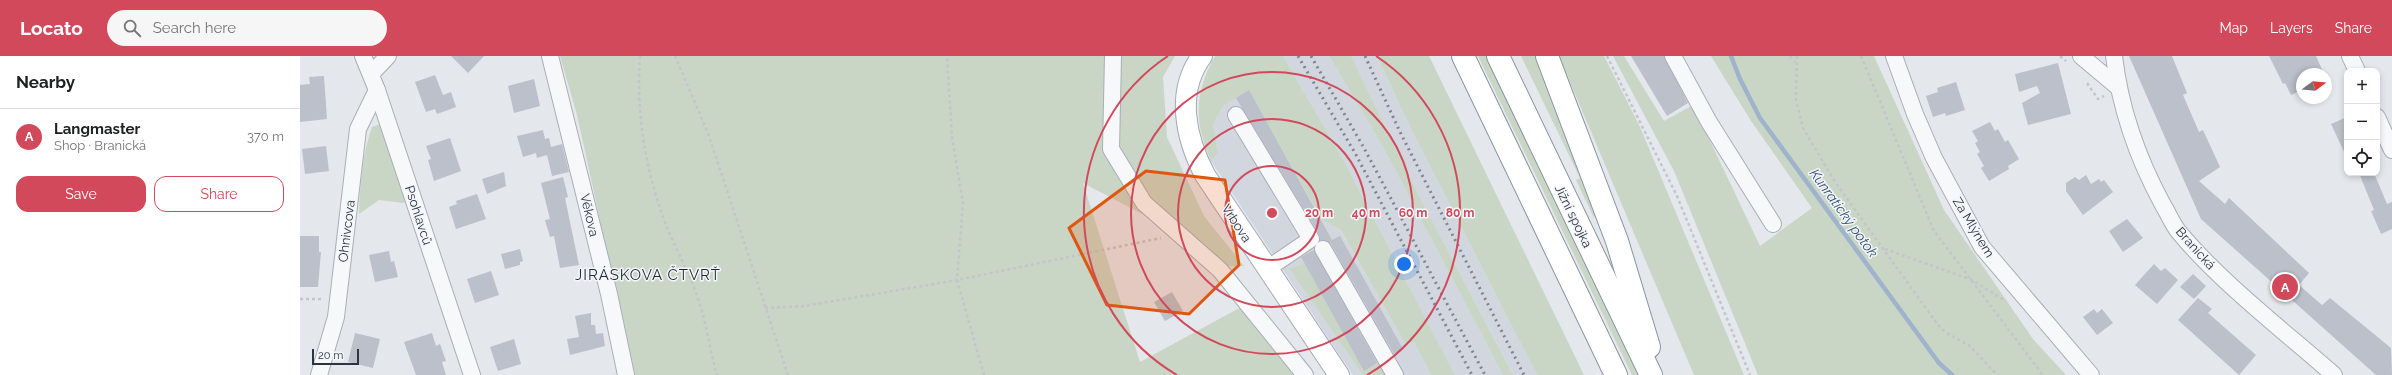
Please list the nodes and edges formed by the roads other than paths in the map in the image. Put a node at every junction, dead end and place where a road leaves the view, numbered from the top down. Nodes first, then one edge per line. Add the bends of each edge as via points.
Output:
1 (363, 56) edge
2 (388, 56) edge
3 (550, 56) edge
4 (1113, 56) edge
5 (1202, 56) edge
6 (1463, 56) edge
7 (1498, 56) edge
8 (1547, 56) edge
9 (1673, 56) edge
10 (1894, 56) edge
11 (2081, 56) edge
12 (2114, 56) edge
13 (2350, 56) edge
14 (2355, 68) edge
15 (371, 74) junction
16 (2118, 87) junction
17 (377, 90) junction
18 (1236, 115) dead end
19 (2380, 124) edge
20 (2392, 150) edge
21 (1773, 224) dead end
22 (1324, 249) dead end
23 (1268, 269) junction
24 (319, 375) edge
25 (472, 375) edge
26 (626, 375) edge
27 (1305, 375) edge
28 (1339, 375) edge
29 (1395, 375) edge
30 (1616, 375) edge
31 (1651, 375) edge
32 (1658, 375) edge
33 (2091, 375) edge
34 (2334, 375) edge

1 - 15 street, Psohlavců
2 - 15 street
3 - 26 street, Věkova via 609,294
4 - 27 street via 1110,149 1144,203 1220,270
5 - 23 main road, Vrbova via 1188,84 1186,112 1188,136 1193,153 1204,175
6 - 30 highway
7 - 31 highway, Jižní spojka
8 - 32 highway via 1625,262
9 - 21 street via 1709,122
10 - 33 street, Za Mlýnem via 1934,158 1982,247
11 - 16 street
12 - 16 street, Branická
13 - 14 street
15 - 17 street, Psohlavců
16 - 34 street, Branická via 2128,122 2155,190 2177,230 2234,287
17 - 24 street, Ohnivcova via 358,129 336,317
17 - 25 street, Psohlavců
18 - 23 street via 1311,239
19 - 20 street
22 - 29 street
23 - 28 main road, Vrbova

